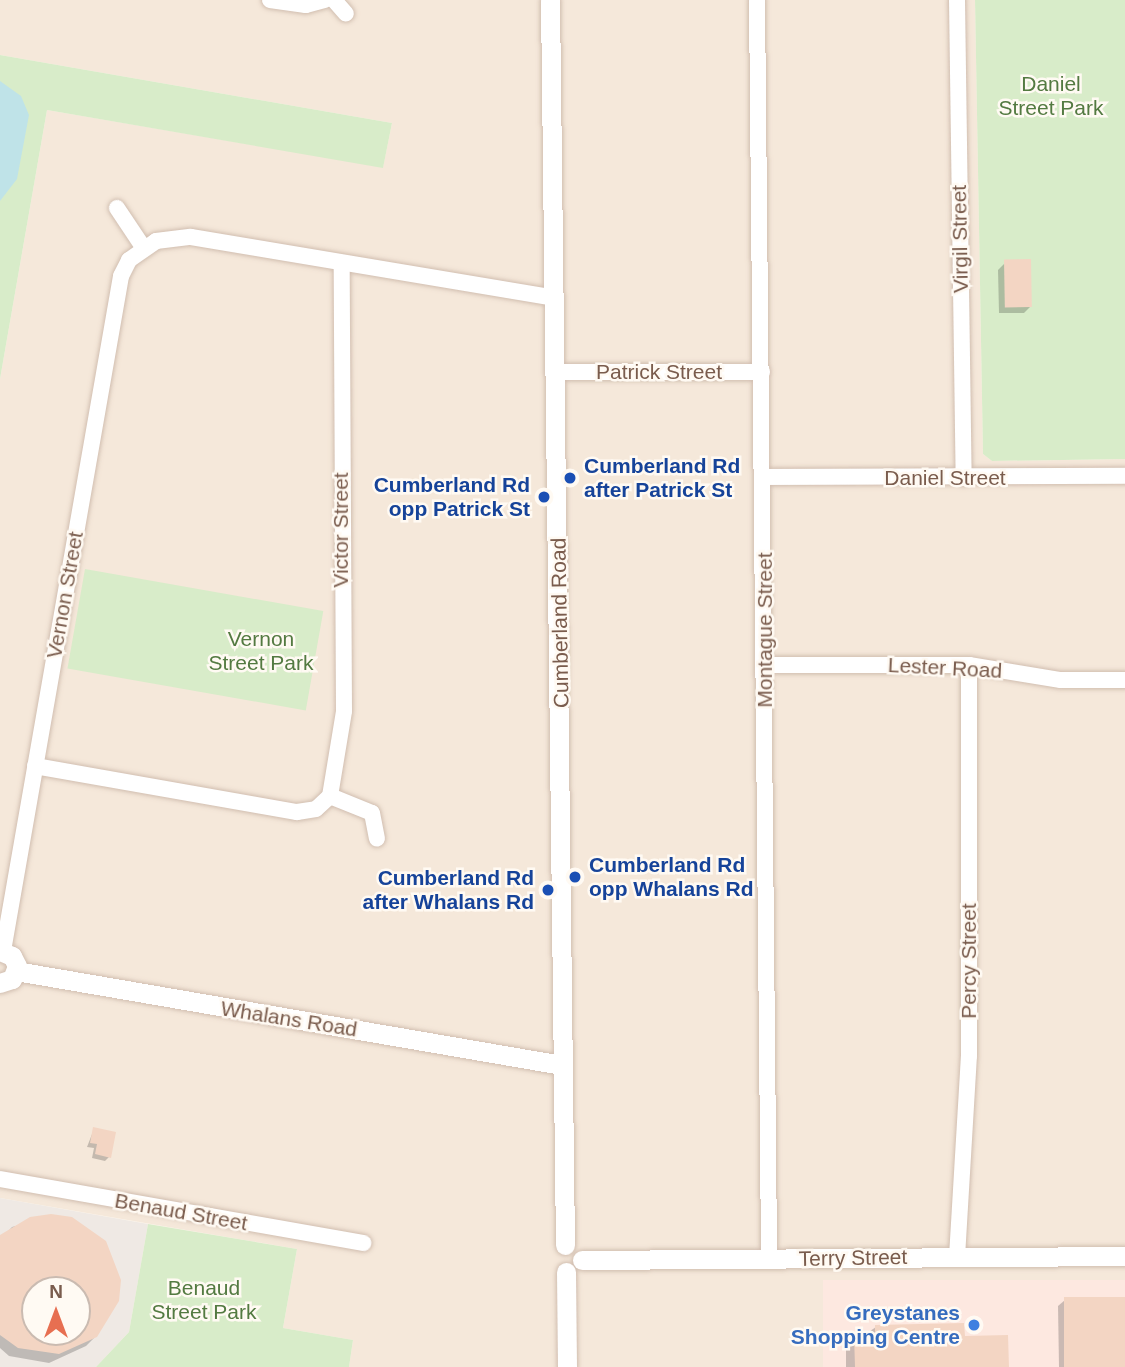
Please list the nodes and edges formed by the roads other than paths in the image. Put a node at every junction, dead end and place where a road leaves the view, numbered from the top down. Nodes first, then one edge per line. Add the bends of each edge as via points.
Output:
1 (270, 0) edge
2 (324, 0) edge
3 (334, 0) edge
4 (550, 0) edge
5 (757, 0) edge
6 (957, 0) edge
7 (346, 14) dead end
8 (117, 208) dead end
9 (143, 247) junction
10 (342, 263) junction
11 (554, 298) junction
12 (555, 372) junction
13 (762, 372) junction
14 (1125, 476) edge
15 (764, 477) junction
16 (964, 478) junction
17 (765, 665) junction
18 (969, 665) junction
19 (1125, 680) edge
20 (35, 766) junction
21 (330, 796) junction
22 (377, 839) dead end
23 (1, 951) edge
24 (16, 971) junction
25 (0, 984) edge
26 (562, 1065) junction
27 (0, 1179) edge
28 (363, 1243) dead end
29 (1125, 1256) edge
30 (957, 1257) junction
31 (769, 1259) junction
32 (574, 1266) junction
33 (567, 1367) edge

1 - 2 street via 306,5
3 - 7 street
4 - 11 street, Cumberland Road
5 - 13 street, Montague Street
6 - 16 street, Virgil Street
8 - 9 street
9 - 10 street via 166,237 191,237
9 - 20 street, Vernon Street via 121,276
10 - 11 street
10 - 21 street, Victor Street via 344,711
11 - 12 street, Cumberland Road
12 - 13 street, Patrick Street
12 - 26 street, Cumberland Road
13 - 15 street, Montague Street
14 - 16 street, Daniel Street
15 - 16 street, Daniel Street
15 - 17 street, Montague Street
17 - 18 street, Lester Road
17 - 31 street, Montague Street
18 - 19 street, Lester Road via 1061,680
18 - 30 street, Percy Street via 970,1056
20 - 21 street via 297,812 316,809
20 - 23 street, Vernon Street
21 - 22 street via 372,813
23 - 24 street via 14,958
24 - 25 street
24 - 26 street, Whalans Road
26 - 32 street, Cumberland Road via 565,1245 578,1249
27 - 28 street, Benaud Street
29 - 30 street, Terry Street
30 - 31 street, Terry Street
31 - 32 street, Terry Street
32 - 33 street

